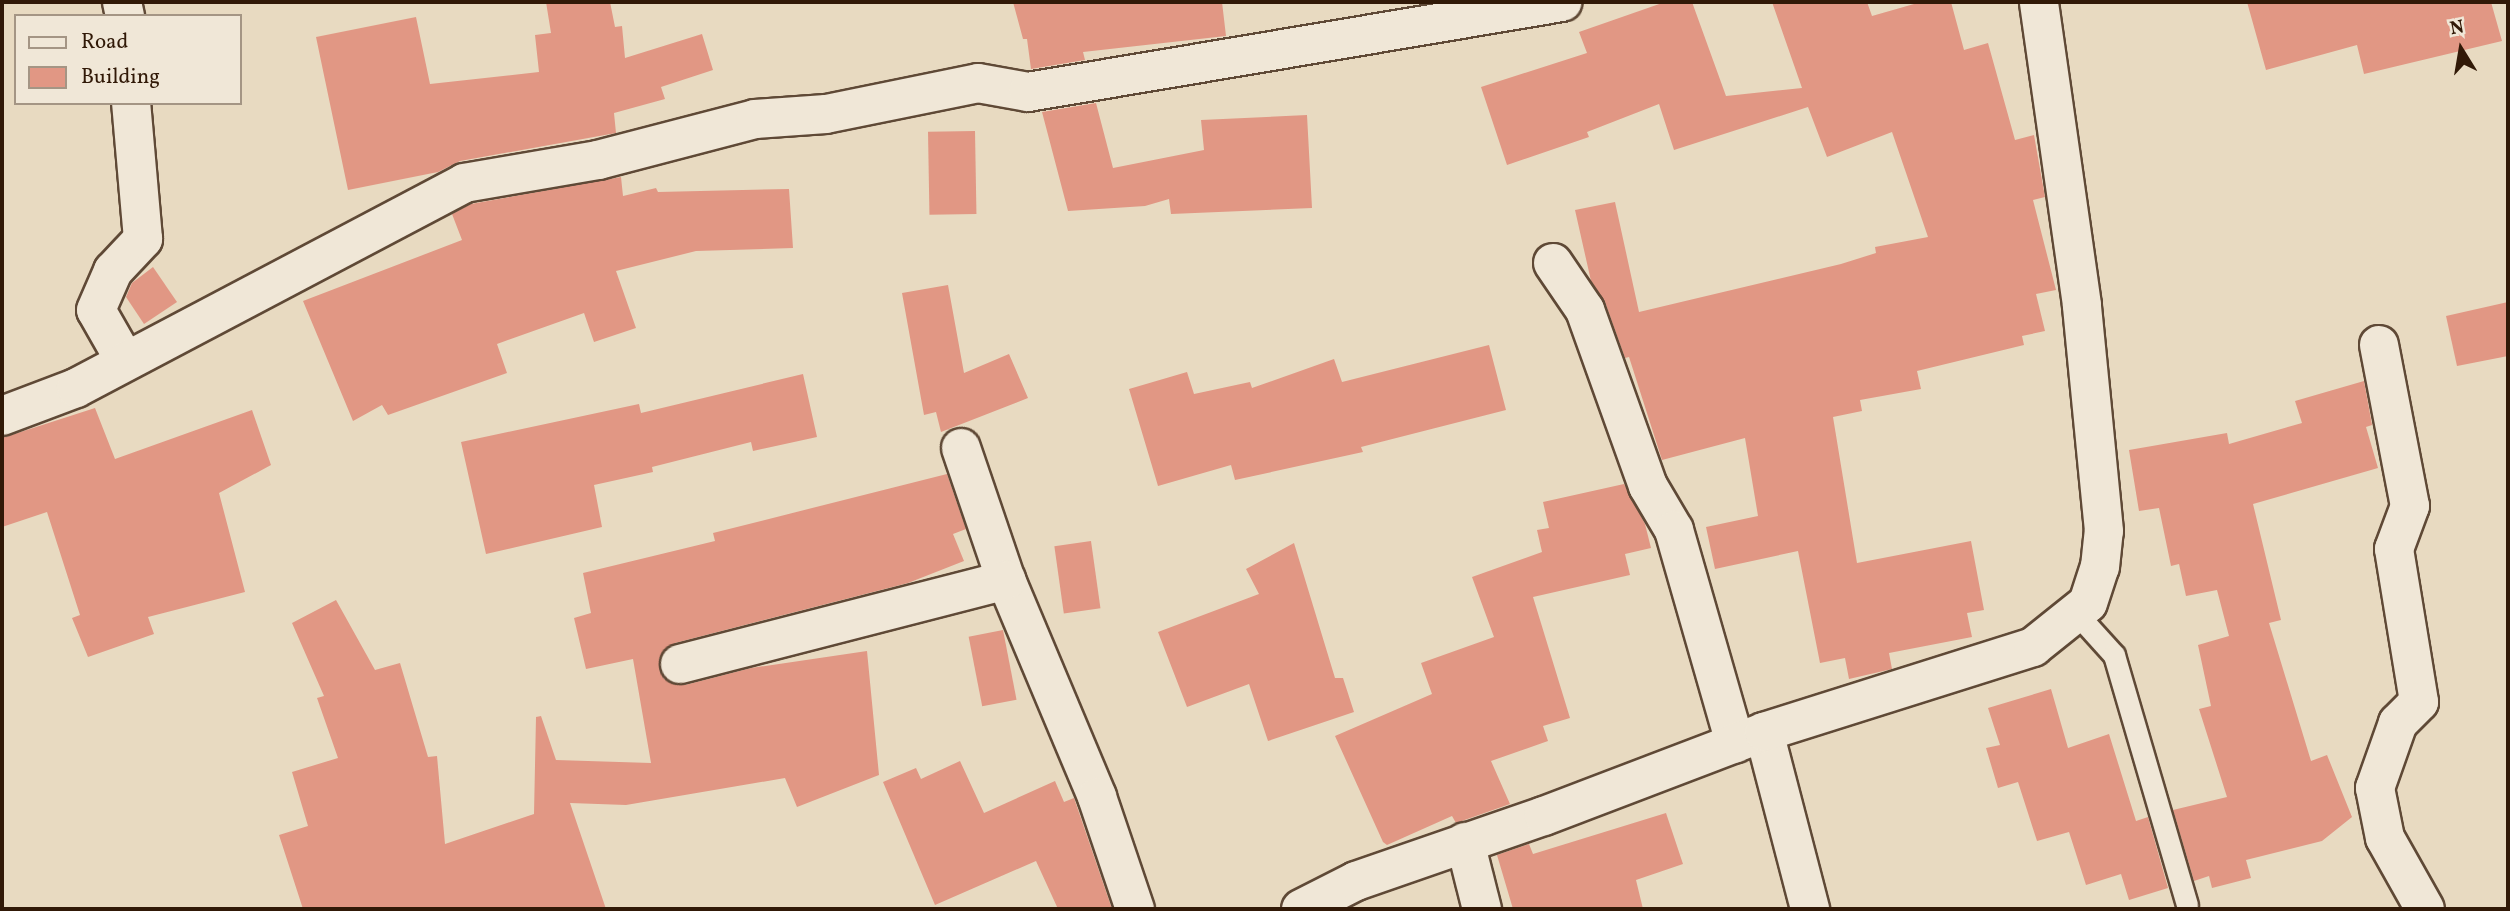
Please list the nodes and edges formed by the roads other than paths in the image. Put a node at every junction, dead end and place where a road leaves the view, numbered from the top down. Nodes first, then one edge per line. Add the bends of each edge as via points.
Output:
1 (1562, 2) edge
2 (2039, 2) edge
3 (131, 105) edge
4 (1553, 263) dead end
5 (2379, 345) dead end
6 (124, 359) junction
7 (2, 416) edge
8 (961, 448) dead end
9 (1006, 580) junction
10 (2077, 614) junction
11 (680, 664) dead end
12 (1749, 737) junction
13 (1465, 842) junction
14 (2187, 905) dead end
15 (1135, 909) edge
16 (1301, 909) edge
17 (1482, 909) edge
18 (1810, 909) edge
19 (2425, 909) edge

1 - 6 street via 1028,92 978,83 826,114 755,119 598,160 464,183
2 - 10 street via 2082,305 2104,531 2100,567 2088,603
3 - 6 street via 144,239 113,271 96,310
4 - 12 street via 1585,310 1648,486 1674,530
5 - 19 street via 2410,506 2394,549 2419,702 2398,723 2375,788 2385,838
6 - 7 street via 76,388
8 - 9 street
9 - 11 street
9 - 15 street via 1097,797
10 - 12 street via 2033,647
10 - 14 lane via 2114,655
12 - 13 street
12 - 18 street
13 - 16 street via 1356,880
13 - 17 street

